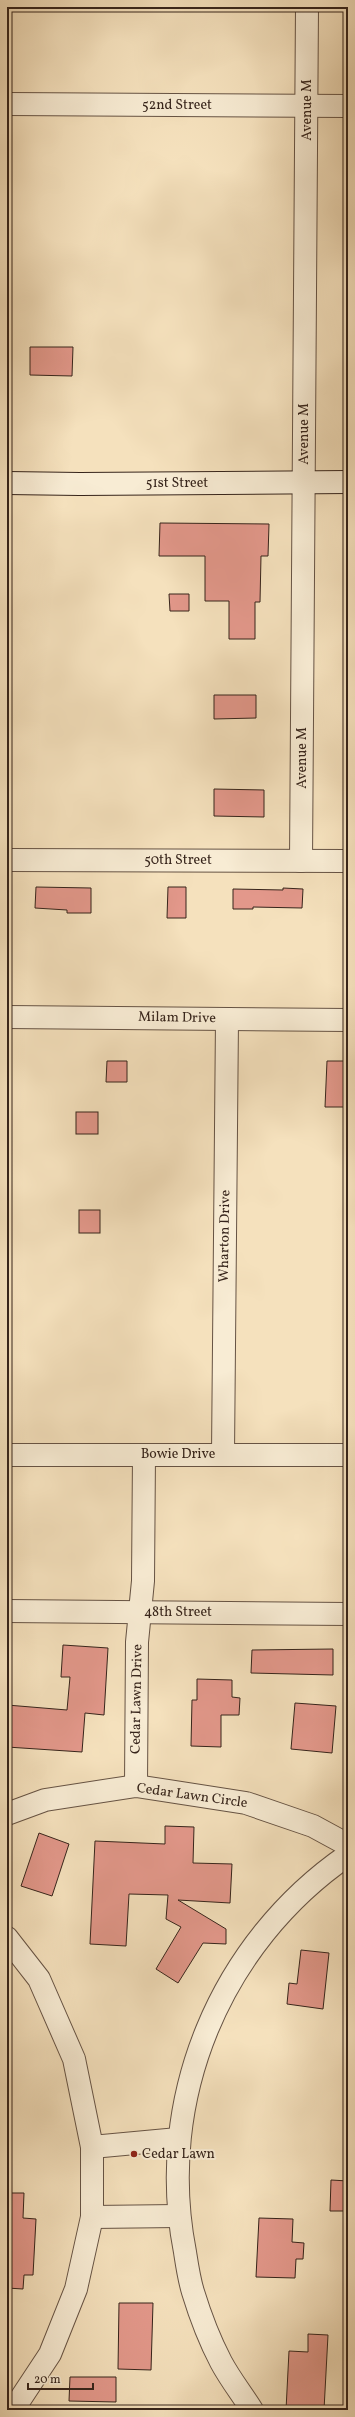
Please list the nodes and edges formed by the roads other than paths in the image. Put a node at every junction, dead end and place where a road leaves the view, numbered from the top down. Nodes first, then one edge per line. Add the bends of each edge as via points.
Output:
1 (307, 7) edge
2 (7, 104) edge
3 (307, 106) junction
4 (348, 106) edge
5 (304, 482) junction
6 (348, 482) edge
7 (7, 483) edge
8 (7, 860) edge
9 (301, 861) junction
10 (348, 861) edge
11 (7, 1017) edge
12 (227, 1019) junction
13 (348, 1020) edge
14 (222, 1454) junction
15 (7, 1455) edge
16 (144, 1455) junction
17 (348, 1455) edge
18 (7, 1611) edge
19 (141, 1612) junction
20 (348, 1614) edge
21 (136, 1786) junction
22 (7, 1814) edge
23 (348, 1845) edge
24 (348, 1854) edge
25 (7, 1938) edge
26 (178, 2139) junction
27 (92, 2147) junction
28 (178, 2216) junction
29 (92, 2217) junction
30 (13, 2410) edge
31 (252, 2410) edge

1 - 3 street, Avenue M
2 - 3 street, 52nd Street
3 - 4 street, 52nd Street
3 - 5 street, Avenue M
5 - 6 street, 51st Street
5 - 7 street, 51st Street
5 - 9 street, Avenue M
8 - 9 street, 50th Street
9 - 10 street, 50th Street
11 - 12 street, Milam Drive
12 - 13 street, Milam Drive
12 - 14 street, Wharton Drive
14 - 16 street, Bowie Drive
14 - 17 street, Bowie Drive
15 - 16 street, Bowie Drive
16 - 19 street
18 - 19 street, 48th Street
19 - 20 street, 48th Street
19 - 21 street, Cedar Lawn Drive via 137,1642
21 - 22 street, Cedar Lawn Circle via 45,1800
21 - 23 street, Cedar Lawn Circle via 246,1803 313,1826
24 - 26 street via 320,1874 266,1928 223,1992 193,2063
25 - 27 street via 39,1979 74,2059
26 - 27 street
26 - 28 street
27 - 29 street
28 - 29 street
28 - 31 street via 192,2292 222,2363
29 - 30 street via 76,2289 50,2354

